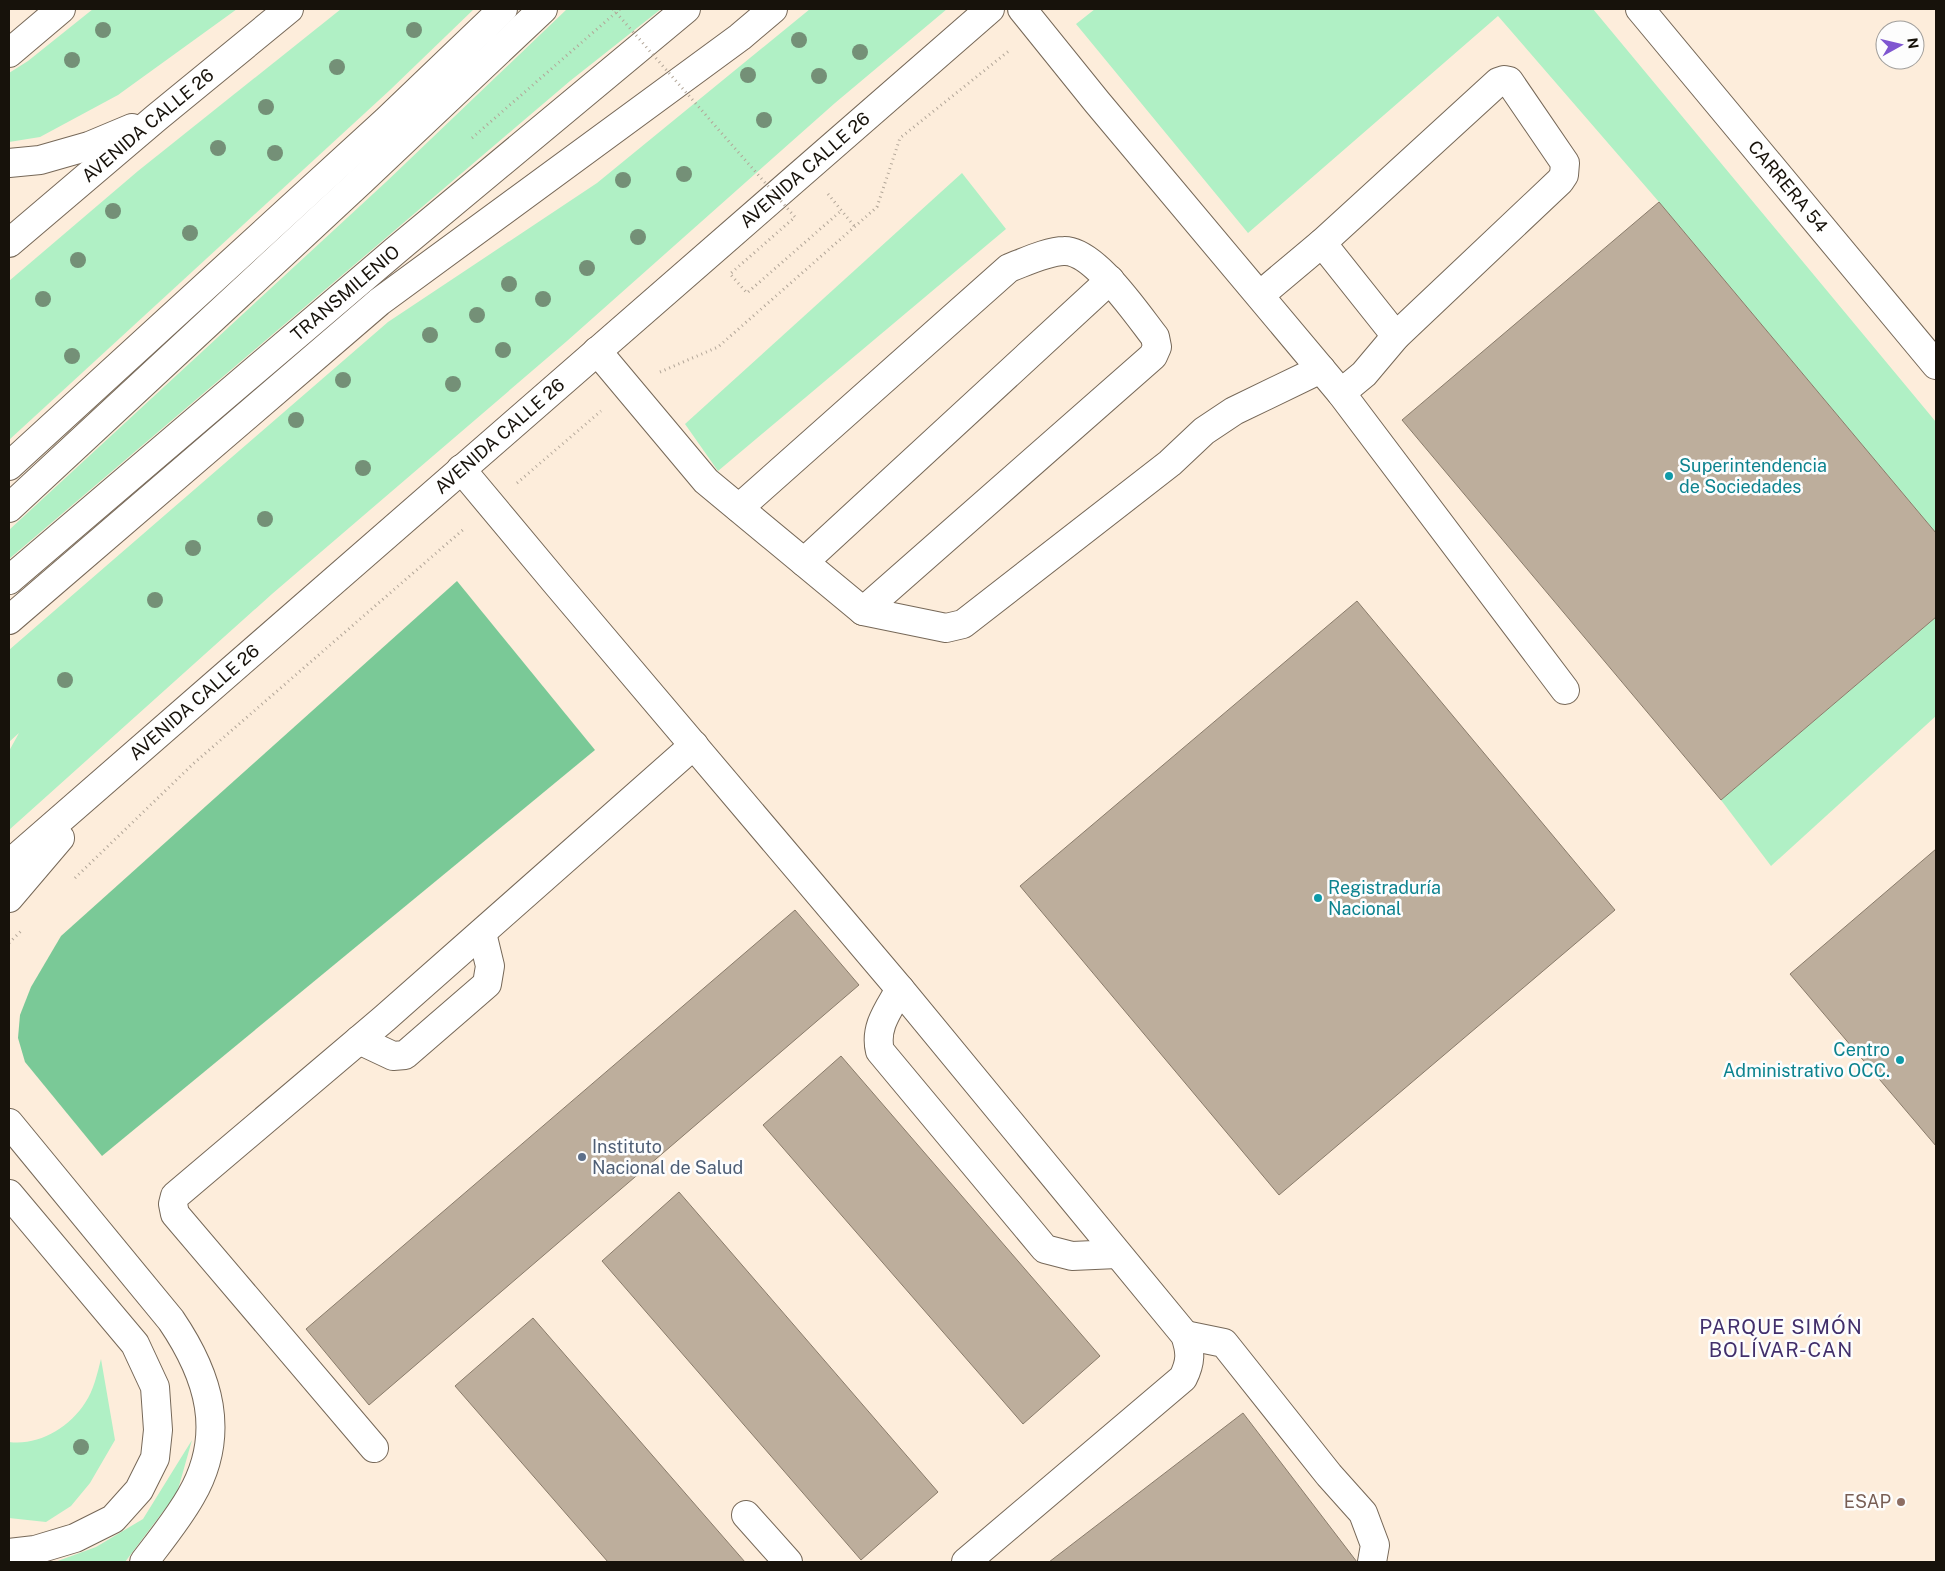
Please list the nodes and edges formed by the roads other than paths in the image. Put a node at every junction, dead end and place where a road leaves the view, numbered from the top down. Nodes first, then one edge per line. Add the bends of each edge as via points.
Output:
1 (61, 9) edge
2 (289, 9) edge
3 (503, 9) edge
4 (542, 9) edge
5 (686, 9) edge
6 (773, 9) edge
7 (990, 9) edge
8 (1640, 9) edge
9 (1030, 18) edge
10 (9, 53) edge
11 (156, 118) junction
12 (9, 163) edge
13 (9, 243) edge
14 (1322, 243) junction
15 (1110, 280) junction
16 (1260, 295) junction
17 (1396, 336) junction
18 (597, 351) junction
19 (1936, 365) edge
20 (1321, 369) junction
21 (1341, 393) junction
22 (9, 466) edge
23 (462, 469) junction
24 (9, 508) edge
25 (739, 508) junction
26 (804, 562) junction
27 (9, 580) edge
28 (863, 610) junction
29 (9, 620) edge
30 (1565, 690) dead end
31 (694, 745) junction
32 (120, 768) junction
33 (9, 864) edge
34 (9, 898) edge
35 (482, 932) junction
36 (900, 989) junction
37 (359, 1040) junction
38 (9, 1123) edge
39 (9, 1194) edge
40 (1117, 1254) junction
41 (1185, 1335) junction
42 (374, 1448) dead end
43 (746, 1515) dead end
44 (9, 1552) edge
45 (144, 1562) edge
46 (788, 1562) edge
47 (966, 1562) edge
48 (1372, 1562) edge

1 - 10 main road
2 - 11 main road, AVENIDA CALLE 26
3 - 22 main road via 386,122
4 - 24 main road
5 - 27 main road, TRANSMILENIO via 395,251
6 - 29 main road via 740,37 379,302
7 - 18 main road, AVENIDA CALLE 26
8 - 19 main road, CARRERA 54
9 - 16 main road via 1096,102
11 - 12 main road via 89,146 40,160
11 - 13 main road, AVENIDA CALLE 26
14 - 16 main road
14 - 17 main road
14 - 17 main road via 1498,82 1509,81 1565,163 1564,175
15 - 25 main road via 1084,257 1072,251 1062,251 1009,268
15 - 26 main road
15 - 28 main road via 1155,336 1153,356
16 - 20 main road
17 - 21 main road via 1364,374
18 - 23 main road, AVENIDA CALLE 26
18 - 25 main road via 706,480
20 - 21 main road
20 - 28 main road via 1234,411 1204,431 1170,463 963,624 946,628
21 - 30 main road
23 - 31 main road
23 - 32 main road, AVENIDA CALLE 26
25 - 26 main road
26 - 28 main road
31 - 35 main road
31 - 36 main road
32 - 33 main road, AVENIDA CALLE 26
32 - 34 main road
35 - 37 main road
35 - 37 main road via 490,966 487,984 405,1055 393,1056
36 - 40 main road
36 - 40 main road via 880,1026 877,1040 880,1051 1045,1249 1072,1256
37 - 42 main road via 175,1196 173,1204 175,1214
38 - 45 main road via 171,1320 185,1341 207,1391 210,1420 203,1471 191,1497
39 - 44 main road via 134,1344 155,1387 158,1430 154,1458 139,1490 113,1519 75,1538 35,1550
40 - 41 main road
41 - 47 main road via 1191,1355 1183,1378
41 - 48 main road via 1224,1344 1363,1513 1375,1545
43 - 46 main road

